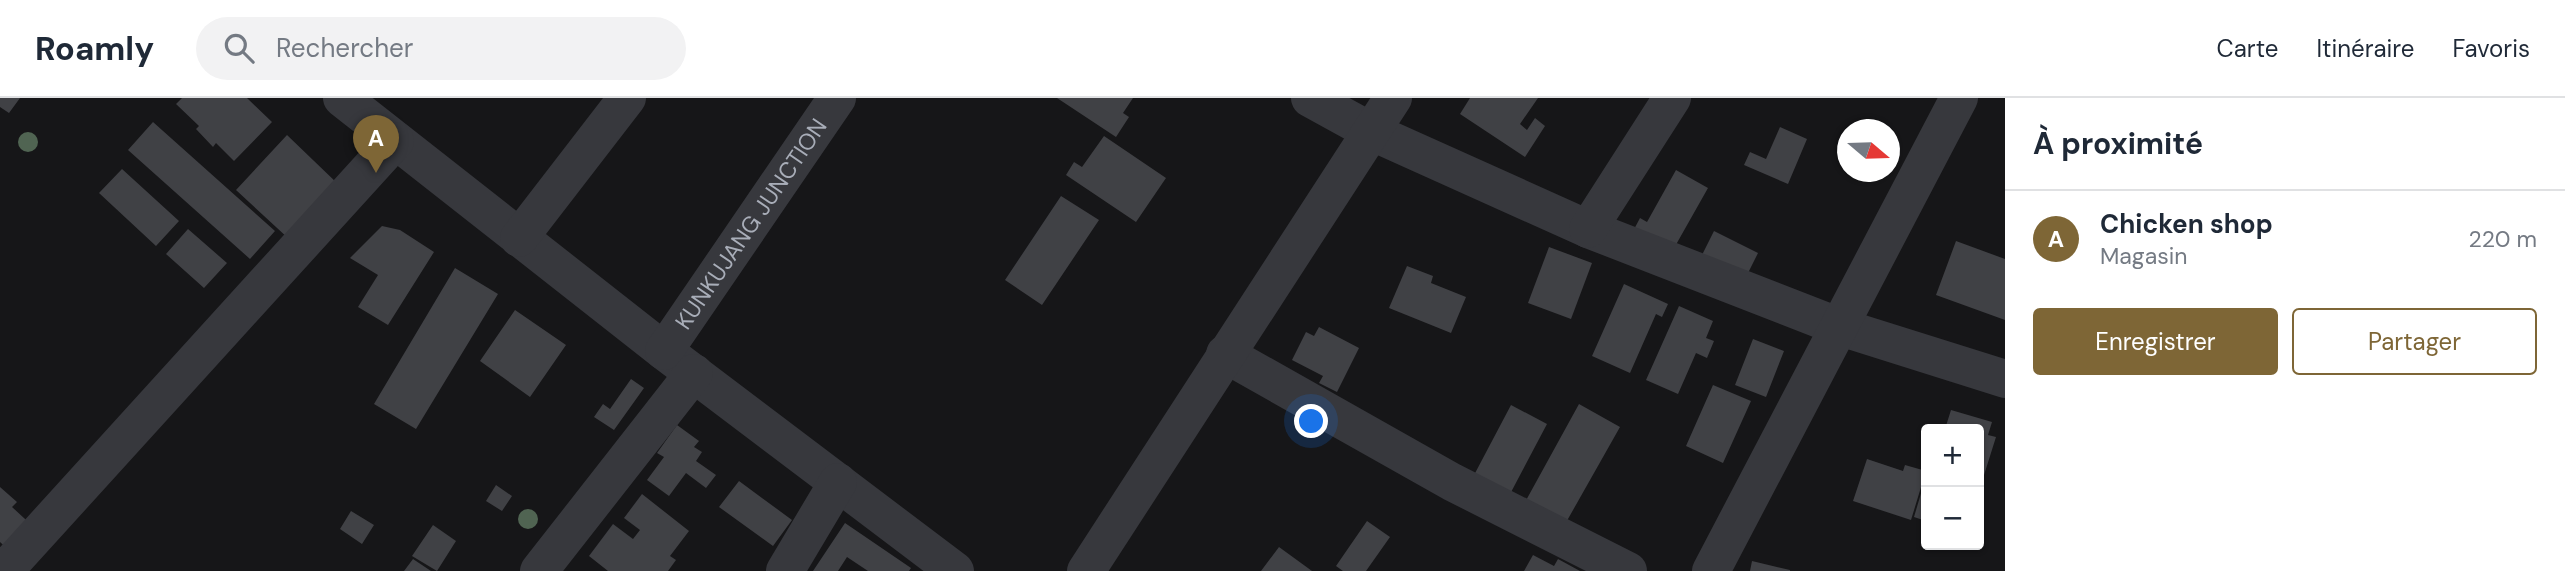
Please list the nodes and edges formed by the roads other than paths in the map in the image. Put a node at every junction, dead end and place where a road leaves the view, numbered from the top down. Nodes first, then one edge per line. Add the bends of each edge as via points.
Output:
1 (342, 98) edge
2 (627, 98) edge
3 (837, 98) edge
4 (1310, 98) edge
5 (1393, 98) edge
6 (1672, 98) edge
7 (1959, 98) edge
8 (1370, 131) junction
9 (395, 141) junction
10 (1588, 229) junction
11 (519, 238) junction
12 (1840, 327) junction
13 (1226, 354) junction
14 (679, 362) junction
15 (2005, 379) edge
16 (838, 482) junction
17 (4, 571) edge
18 (539, 571) edge
19 (785, 571) edge
20 (955, 571) edge
21 (1086, 571) edge
22 (1628, 571) edge
23 (1711, 571) edge

1 - 9 street
2 - 11 street
3 - 14 street, KUNKUJANG JUNCTION
4 - 8 street
5 - 8 street
6 - 10 street
7 - 12 street
8 - 10 street
8 - 13 street
9 - 11 street
9 - 17 street
10 - 12 street
11 - 14 street
12 - 15 street
12 - 23 street
13 - 21 street
13 - 22 street via 1452,482
14 - 16 street
14 - 18 street, KUNKUJANG JUNCTION
16 - 19 street
16 - 20 street

